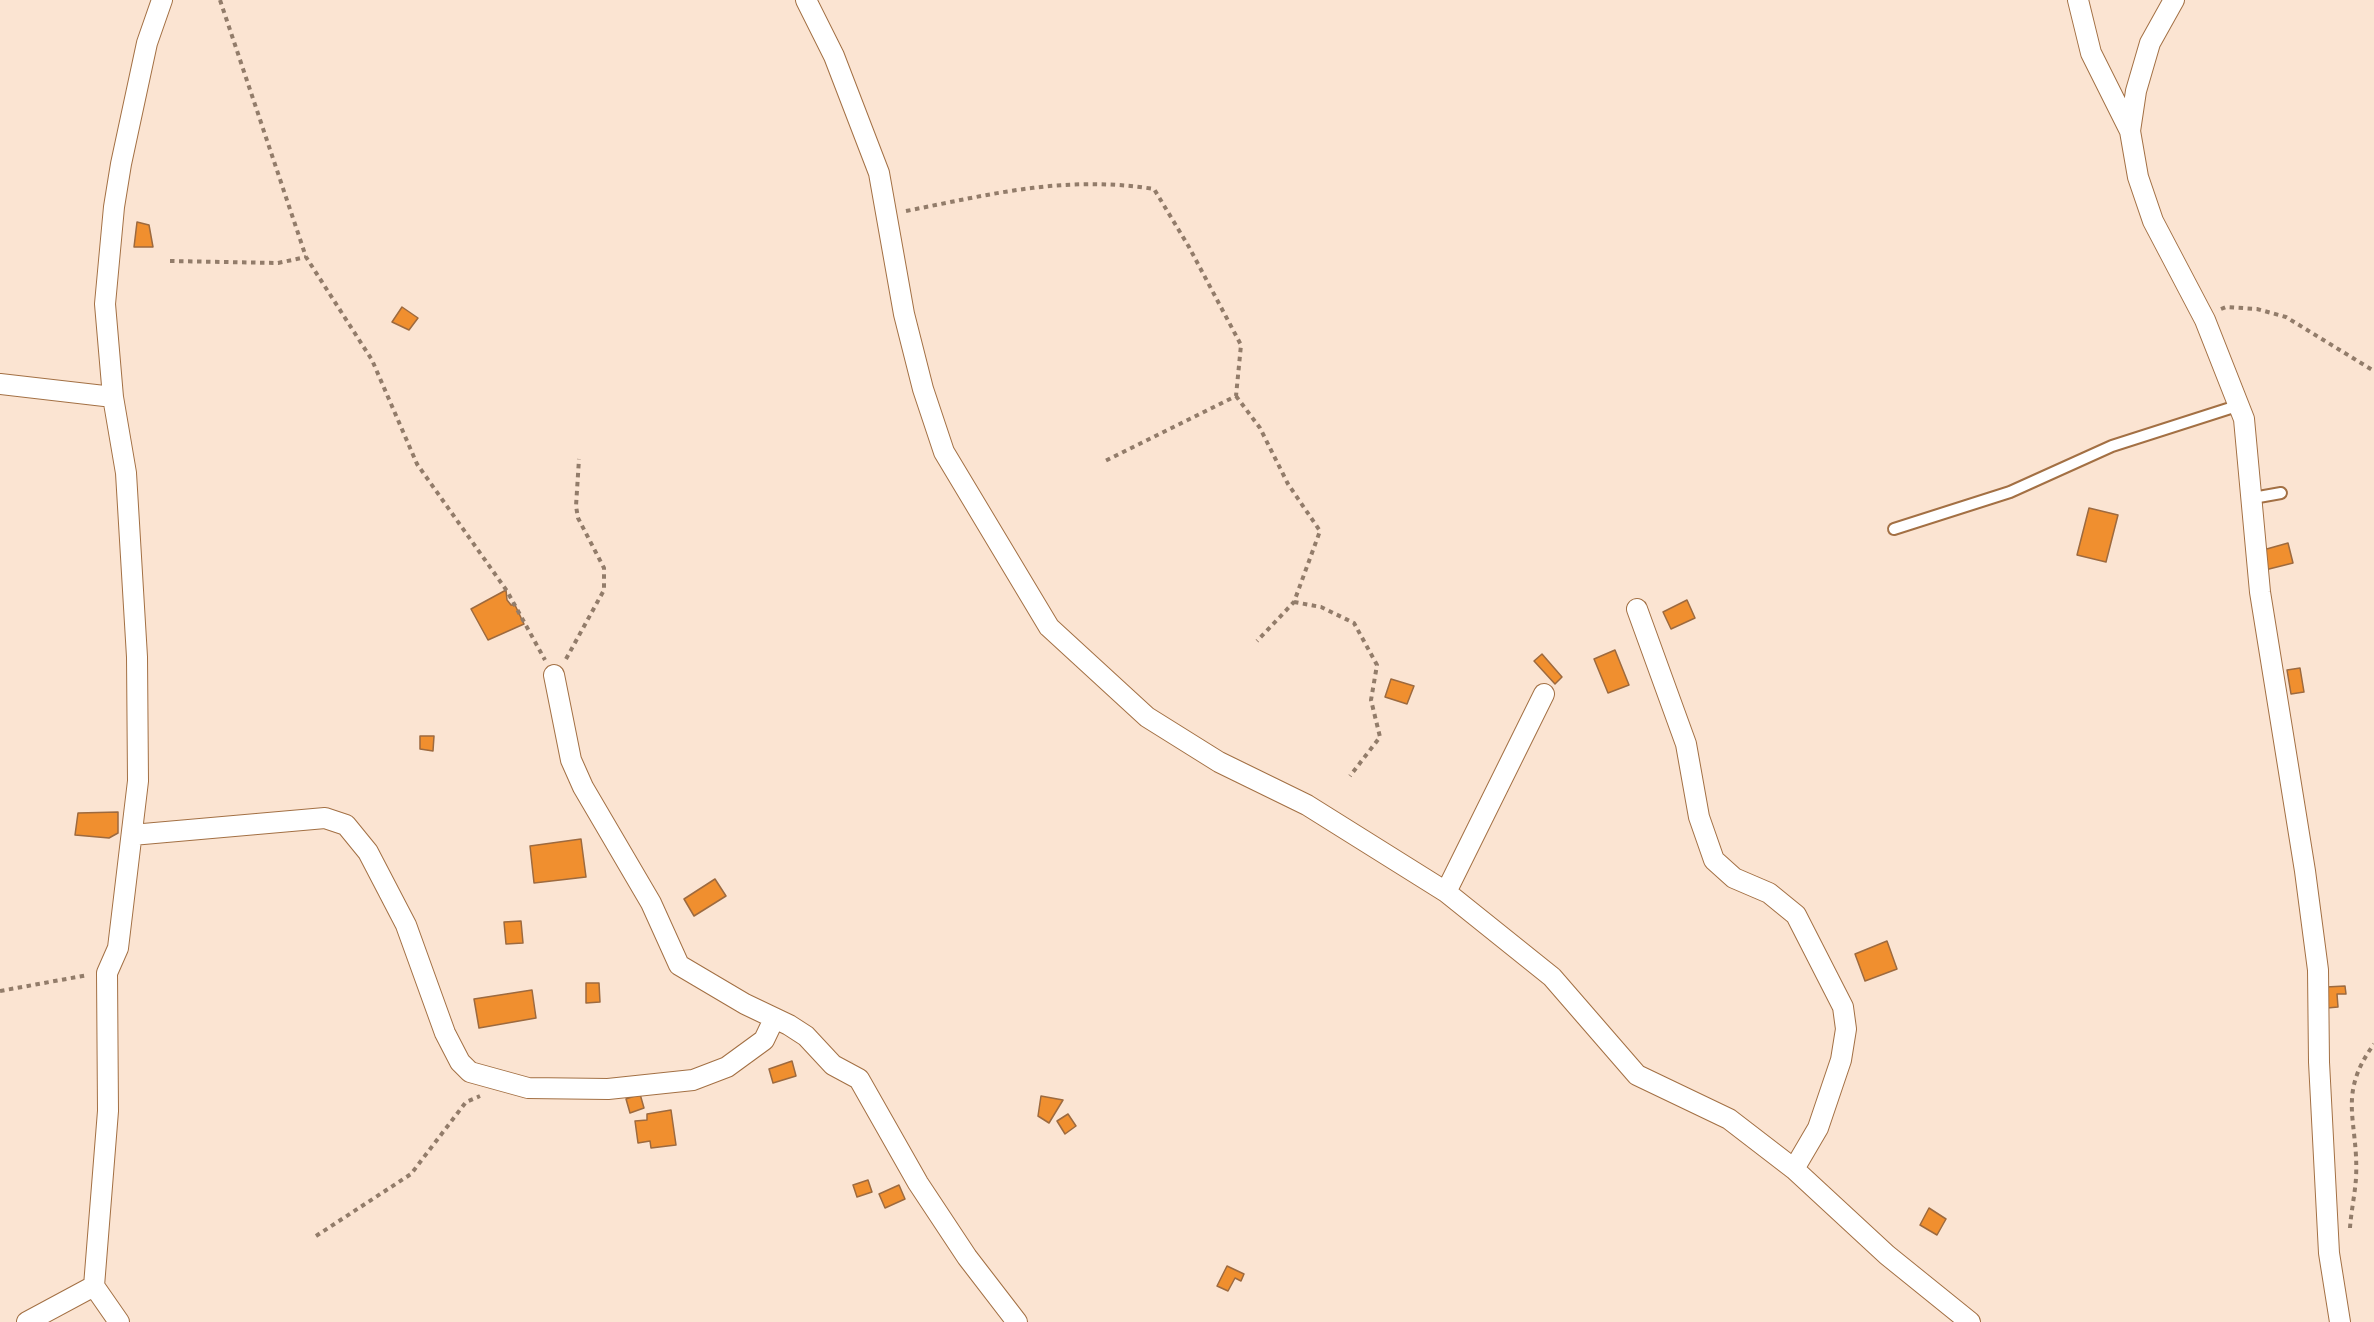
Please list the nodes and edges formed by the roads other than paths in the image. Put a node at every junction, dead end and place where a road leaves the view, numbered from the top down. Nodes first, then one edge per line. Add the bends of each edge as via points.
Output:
1 (162, 0) edge
2 (806, 0) edge
3 (2078, 0) edge
4 (2174, 0) edge
5 (2130, 131) junction
6 (0, 384) edge
7 (113, 396) junction
8 (2240, 405) junction
9 (2281, 493) dead end
10 (2253, 498) junction
11 (1894, 529) dead end
12 (1637, 609) dead end
13 (554, 675) road end
14 (1544, 694) dead end
15 (132, 835) junction
16 (1446, 892) junction
17 (774, 1019) junction
18 (1794, 1168) junction
19 (94, 1286) junction
20 (27, 1322) edge
21 (118, 1322) edge
22 (1017, 1322) edge
23 (1970, 1322) edge
24 (2340, 1322) edge

1 - 7 street via 147,43 114,207 105,304
2 - 16 street via 834,56 879,173 904,315 944,452 1049,627 1147,717 1219,762 1307,805
3 - 5 street via 2091,53
4 - 5 street via 2150,43 2136,91
5 - 8 street via 2138,177 2153,222 2205,320
6 - 7 street
7 - 15 street via 126,473 137,657 138,781
8 - 10 street
8 - 11 lane via 2112,446 2010,492
9 - 10 lane
10 - 24 street via 2260,592 2318,970 2329,1253
12 - 18 street via 1686,744 1699,817 1714,860 1734,878 1769,893 1796,915 1843,1007 1846,1029 1841,1060 1818,1128
13 - 17 street via 571,760 642,885 679,965
14 - 16 street
15 - 17 street via 325,818 346,825 368,852 406,925 445,1033 460,1062 470,1072 491,1079 528,1088 608,1089 693,1080 727,1067 764,1040
15 - 19 street via 118,948 107,973 108,1111
16 - 18 street via 1552,977 1637,1076 1729,1119
17 - 22 street via 789,1024 833,1065 859,1079 918,1183 967,1257
18 - 23 street via 1887,1255
19 - 20 street
19 - 21 street

